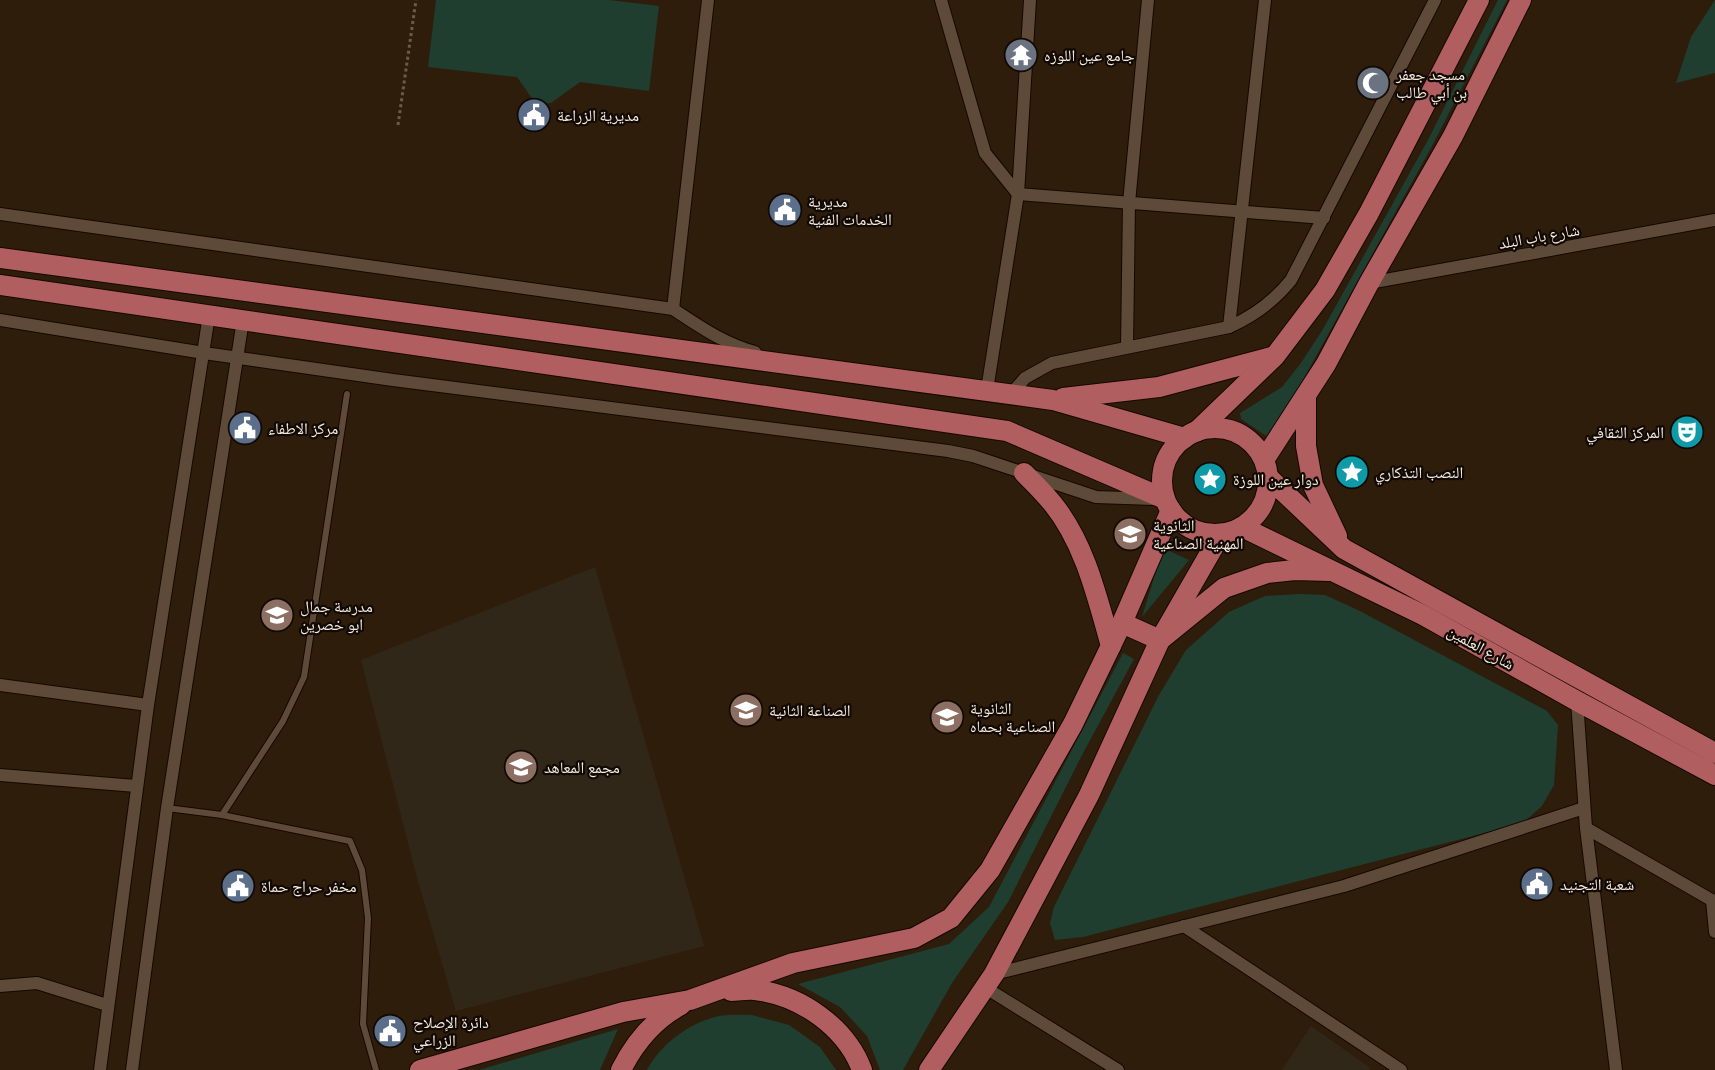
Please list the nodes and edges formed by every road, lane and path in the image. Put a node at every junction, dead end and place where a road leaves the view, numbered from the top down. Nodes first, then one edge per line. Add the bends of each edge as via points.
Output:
1 (416, 0) edge
2 (708, 0) edge
3 (941, 0) edge
4 (1030, 0) edge
5 (1148, 0) edge
6 (1265, 0) edge
7 (1435, 0) edge
8 (1479, 0) edge
9 (1521, 0) edge
10 (398, 125) dead end
11 (1018, 194) junction
12 (1129, 203) junction
13 (1242, 212) junction
14 (0, 214) edge
15 (1324, 218) junction
16 (1715, 220) edge
17 (0, 258) edge
18 (1369, 284) junction
19 (0, 285) edge
20 (673, 309) junction
21 (209, 315) junction
22 (0, 320) edge
23 (243, 320) junction
24 (1229, 327) junction
25 (1127, 347) junction
26 (204, 353) junction
27 (1275, 356) junction
28 (239, 358) junction
29 (826, 369) junction
30 (987, 390) junction
31 (347, 394) dead end
32 (1011, 394) junction
33 (1306, 396) junction
34 (1053, 400) junction
35 (1190, 435) junction
36 (1266, 468) junction
37 (1024, 473) junction
38 (1168, 505) junction
39 (1242, 527) junction
40 (1221, 534) junction
41 (1344, 549) junction
42 (1336, 572) junction
43 (1122, 623) junction
44 (1160, 640) junction
45 (1111, 646) junction
46 (0, 686) edge
47 (1577, 701) junction
48 (148, 705) junction
49 (1715, 753) edge
50 (1715, 775) edge
51 (0, 776) edge
52 (136, 786) junction
53 (166, 808) junction
54 (1584, 808) junction
55 (222, 815) junction
56 (1586, 828) junction
57 (1713, 901) edge
58 (1184, 926) junction
59 (1715, 932) edge
60 (990, 981) junction
61 (0, 986) edge
62 (690, 1000) junction
63 (107, 1005) junction
64 (100, 1070) edge
65 (132, 1070) edge
66 (376, 1070) edge
67 (420, 1070) edge
68 (621, 1070) edge
69 (862, 1070) edge
70 (929, 1070) edge
71 (1118, 1070) edge
72 (1401, 1070) edge
73 (1616, 1070) edge

1 - 10 path
2 - 20 street
3 - 11 street via 985,153
4 - 11 street
5 - 12 street
6 - 13 street
7 - 15 street
8 - 27 main road via 1369,213 1324,290
9 - 18 main road via 1453,136
11 - 12 street
11 - 30 street
12 - 13 street
12 - 25 street
13 - 15 street
13 - 24 street
14 - 20 street
15 - 24 street via 1281,292 1257,313
16 - 18 street, شارع باب البلد
17 - 29 main road
18 - 33 main road
19 - 21 main road
20 - 29 street via 736,347
21 - 23 main road
21 - 26 street
22 - 26 street
23 - 28 street
23 - 38 main road via 1007,431
24 - 25 street
25 - 32 street via 1042,367
26 - 28 street
26 - 48 street
27 - 34 main road via 1159,387
27 - 35 main road
28 - 37 street via 948,450
28 - 53 street
29 - 30 main road
30 - 32 main road
31 - 55 lane via 304,677 283,721
32 - 34 main road
33 - 36 main road
33 - 41 main road via 1306,446 1313,485
34 - 35 main road
35 - 36 main road via 1212,428 1242,436 1255,446
35 - 38 main road via 1173,450 1165,465 1162,482
36 - 39 main road via 1267,492 1262,506
36 - 41 main road, شارع العلمين
37 - 38 street via 1096,496
37 - 45 main road via 1053,504 1076,541
38 - 40 main road via 1180,522 1192,530
38 - 43 main road
39 - 40 main road
39 - 42 main road, شارع العلمين
40 - 44 main road
41 - 49 main road, شارع العلمين
42 - 44 main road via 1267,573 1224,588
42 - 47 main road, شارع العلمين via 1423,615
43 - 44 main road
43 - 45 main road
44 - 60 main road via 1089,795
45 - 62 main road via 1073,724 990,870 951,918 914,938 793,963
46 - 48 street
47 - 50 main road, شارع العلمين
47 - 54 street
48 - 52 street
51 - 52 street
52 - 63 street
53 - 55 lane
53 - 65 street
54 - 56 street
54 - 58 street via 1344,885
55 - 66 lane via 350,841 362,870 368,918 363,1024
56 - 57 street
56 - 73 street
57 - 59 street
58 - 60 street
58 - 72 street
60 - 70 main road
60 - 71 street
61 - 63 street via 37,983
62 - 67 main road via 623,1012
62 - 68 main road via 667,1012 648,1029 631,1049
62 - 69 main road via 721,991 754,990 786,997 815,1012 840,1034
63 - 64 street

